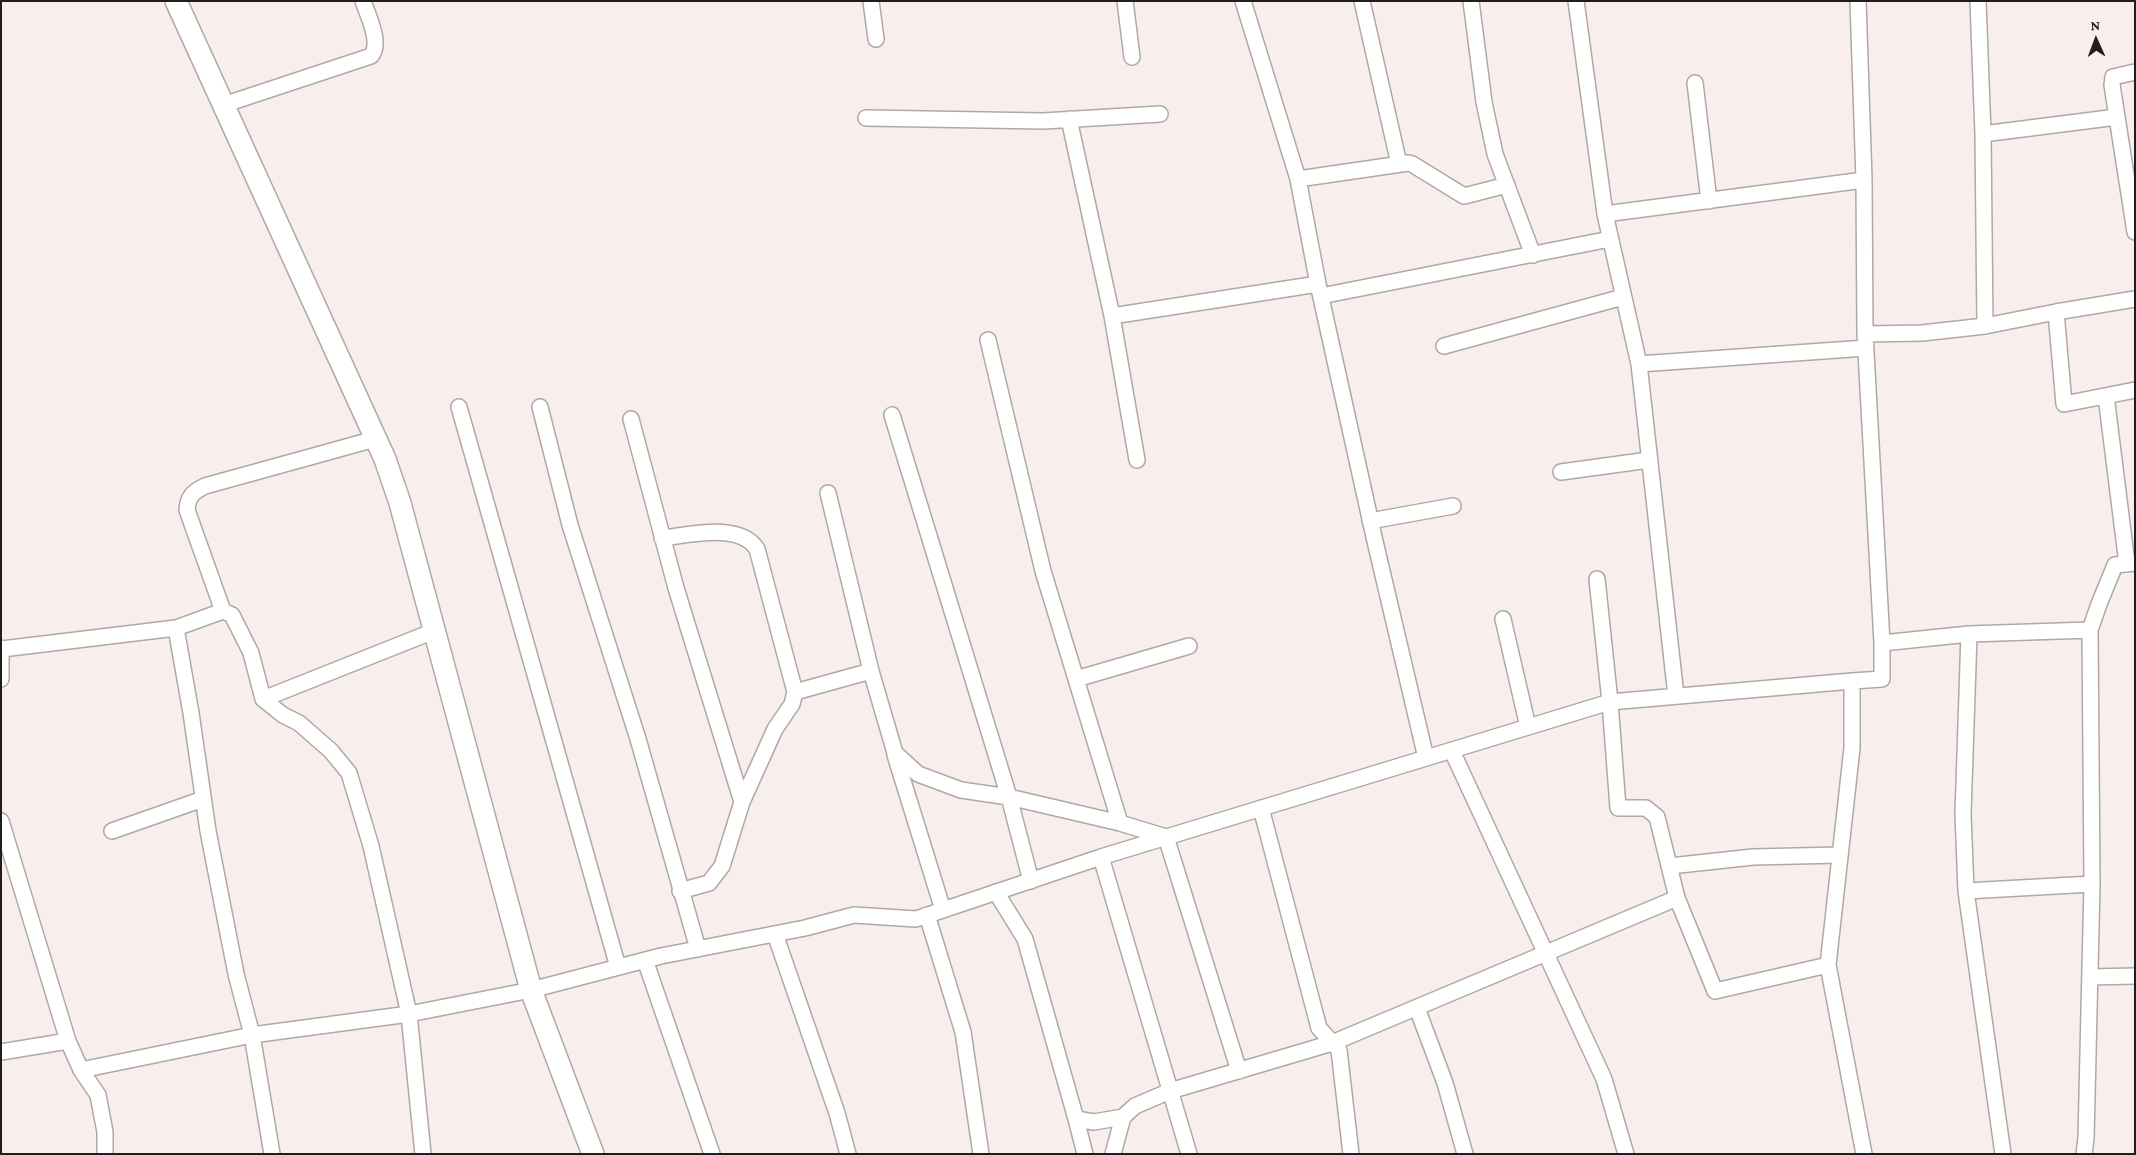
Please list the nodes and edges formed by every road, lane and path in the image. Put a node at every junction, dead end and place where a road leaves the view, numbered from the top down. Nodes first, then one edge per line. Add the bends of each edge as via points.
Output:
1 (176, 1) edge
2 (363, 1) edge
3 (871, 1) edge
4 (1125, 1) edge
5 (1244, 1) edge
6 (1362, 1) edge
7 (1471, 1) edge
8 (1576, 1) edge
9 (1858, 1) edge
10 (1978, 1) edge
11 (876, 40) dead end
12 (1132, 57) dead end
13 (2135, 72) edge
14 (1696, 83) dead end
15 (223, 105) junction
16 (1160, 114) dead end
17 (2117, 117) junction
18 (866, 118) dead end
19 (1069, 120) junction
20 (1983, 134) junction
21 (1399, 164) junction
22 (1298, 179) junction
23 (1864, 180) junction
24 (1507, 185) junction
25 (1709, 201) junction
26 (1605, 214) junction
27 (2135, 232) edge
28 (1610, 239) junction
29 (1533, 255) junction
30 (1320, 290) junction
31 (1623, 297) junction
32 (2135, 299) edge
33 (2056, 312) junction
34 (1112, 316) junction
35 (1985, 326) junction
36 (988, 340) dead end
37 (1866, 341) junction
38 (1444, 346) dead end
39 (1639, 364) junction
40 (2135, 390) edge
41 (2106, 396) junction
42 (459, 407) dead end
43 (540, 407) dead end
44 (892, 415) dead end
45 (631, 419) dead end
46 (375, 439) junction
47 (1137, 460) dead end
48 (1649, 460) junction
49 (1561, 472) dead end
50 (828, 493) dead end
51 (1453, 506) dead end
52 (1370, 521) junction
53 (662, 538) junction
54 (2131, 563) edge
55 (1597, 579) dead end
56 (223, 611) junction
57 (1503, 619) dead end
58 (176, 628) junction
59 (2090, 630) junction
60 (434, 631) junction
61 (1969, 634) junction
62 (1882, 643) junction
63 (1189, 646) dead end
64 (2, 648) edge
65 (871, 671) junction
66 (1, 679) edge
67 (1076, 679) junction
68 (1852, 681) junction
69 (795, 692) junction
70 (1676, 696) junction
71 (263, 699) junction
72 (1610, 702) junction
73 (1528, 727) junction
74 (1452, 751) junction
75 (895, 753) junction
76 (1426, 758) junction
77 (1009, 797) junction
78 (203, 799) junction
79 (742, 802) junction
80 (1261, 808) junction
81 (1, 821) edge
82 (1120, 823) junction
83 (112, 831) dead end
84 (1166, 837) junction
85 (1840, 855) junction
86 (1102, 857) junction
87 (1670, 866) junction
88 (1031, 881) junction
89 (2092, 884) junction
90 (680, 891) junction
91 (1966, 891) junction
92 (996, 892) junction
93 (1678, 898) junction
94 (943, 910) junction
95 (927, 915) junction
96 (774, 934) junction
97 (698, 949) junction
98 (1546, 954) junction
99 (645, 960) junction
100 (1828, 965) junction
101 (618, 967) junction
102 (2135, 976) edge
103 (2090, 977) junction
104 (531, 990) junction
105 (1417, 1008) junction
106 (409, 1014) junction
107 (252, 1035) junction
108 (68, 1041) junction
109 (1332, 1043) junction
110 (1, 1052) edge
111 (81, 1070) junction
112 (1239, 1070) junction
113 (1170, 1091) junction
114 (1123, 1117) junction
115 (1076, 1119) junction
116 (590, 1153) edge
117 (105, 1154) edge
118 (272, 1154) edge
119 (423, 1154) edge
120 (712, 1154) edge
121 (848, 1154) edge
122 (981, 1154) edge
123 (1085, 1154) edge
124 (1113, 1154) edge
125 (1189, 1154) edge
126 (1351, 1154) edge
127 (1466, 1154) edge
128 (1626, 1154) edge
129 (1864, 1154) edge
130 (2003, 1154) edge
131 (2084, 1154) edge

1 - 15 street
2 - 15 street via 376,42 371,56
3 - 11 street
4 - 12 street
5 - 22 street
6 - 21 street
7 - 24 street via 1484,102 1495,154
8 - 26 street
9 - 23 street
10 - 20 street
13 - 17 street via 2113,77
14 - 25 street
15 - 46 street
16 - 19 street
17 - 20 street
17 - 27 street
18 - 19 street
19 - 34 street
20 - 35 street
21 - 22 street
21 - 24 street via 1412,164 1464,196
22 - 30 street
23 - 25 street
23 - 37 street
24 - 29 street
25 - 26 street
26 - 28 street
28 - 29 street
28 - 31 street
29 - 30 street
30 - 34 street
30 - 52 street
31 - 38 street
31 - 39 street
32 - 33 street
33 - 35 street
33 - 41 street via 2064,404
34 - 47 street
35 - 37 street
36 - 67 street via 1043,571
37 - 39 street
37 - 62 street
39 - 48 street
40 - 41 street
41 - 54 street
42 - 101 street
43 - 90 street via 570,525 638,739
44 - 77 street
45 - 53 street
46 - 56 street via 193,492 187,510
46 - 60 street via 400,503
48 - 49 street
48 - 70 street
50 - 65 street
51 - 52 street
52 - 76 street
53 - 69 street via 724,532 753,542
53 - 79 street
54 - 59 street via 2115,565
55 - 72 street
56 - 58 street
56 - 71 street via 232,615 252,652
57 - 73 street
58 - 64 street
58 - 78 street
59 - 61 street
59 - 89 street
60 - 71 street
60 - 104 street
61 - 62 street
61 - 91 street via 1963,814
62 - 68 street via 1882,679
63 - 67 street
64 - 66 street
65 - 69 street
65 - 75 street
67 - 82 street
68 - 70 street
68 - 85 street via 1852,748
69 - 79 street via 792,704 775,729
70 - 72 street
71 - 106 street via 299,723 331,751 349,773 371,846
72 - 73 street
72 - 87 street via 1618,808 1646,808 1657,817
73 - 74 street
74 - 76 street
74 - 98 street
75 - 77 street via 918,774 961,790
75 - 94 street
76 - 80 street
77 - 82 street
77 - 88 street
78 - 83 street
78 - 107 street via 236,974
79 - 90 street via 722,866 709,883
80 - 84 street
80 - 109 street via 1319,1028
81 - 108 street
82 - 84 street
84 - 86 street
84 - 112 street
85 - 87 street via 1753,857
85 - 100 street
86 - 88 street
86 - 113 street
87 - 93 street
88 - 92 street
89 - 91 street
89 - 103 street
90 - 97 street
91 - 130 street
92 - 94 street
92 - 115 street via 1025,939
93 - 98 street
93 - 100 street via 1715,991
94 - 95 street
95 - 96 street via 916,919 854,915
95 - 122 street via 963,1032
96 - 97 street
96 - 121 street via 837,1113
97 - 99 street
98 - 105 street
98 - 128 street via 1604,1079
99 - 101 street
99 - 120 street
100 - 129 street
101 - 104 street
102 - 103 street
103 - 131 street
104 - 106 street
104 - 116 street
105 - 109 street
105 - 127 street via 1445,1082
106 - 107 street
106 - 119 street
107 - 111 street
107 - 118 street
108 - 110 street
108 - 111 street
109 - 112 street
109 - 126 street via 1339,1050
111 - 117 street via 98,1095 105,1132
112 - 113 street
113 - 114 street via 1135,1106
113 - 125 street
114 - 115 street via 1094,1122
114 - 124 street
115 - 123 street

